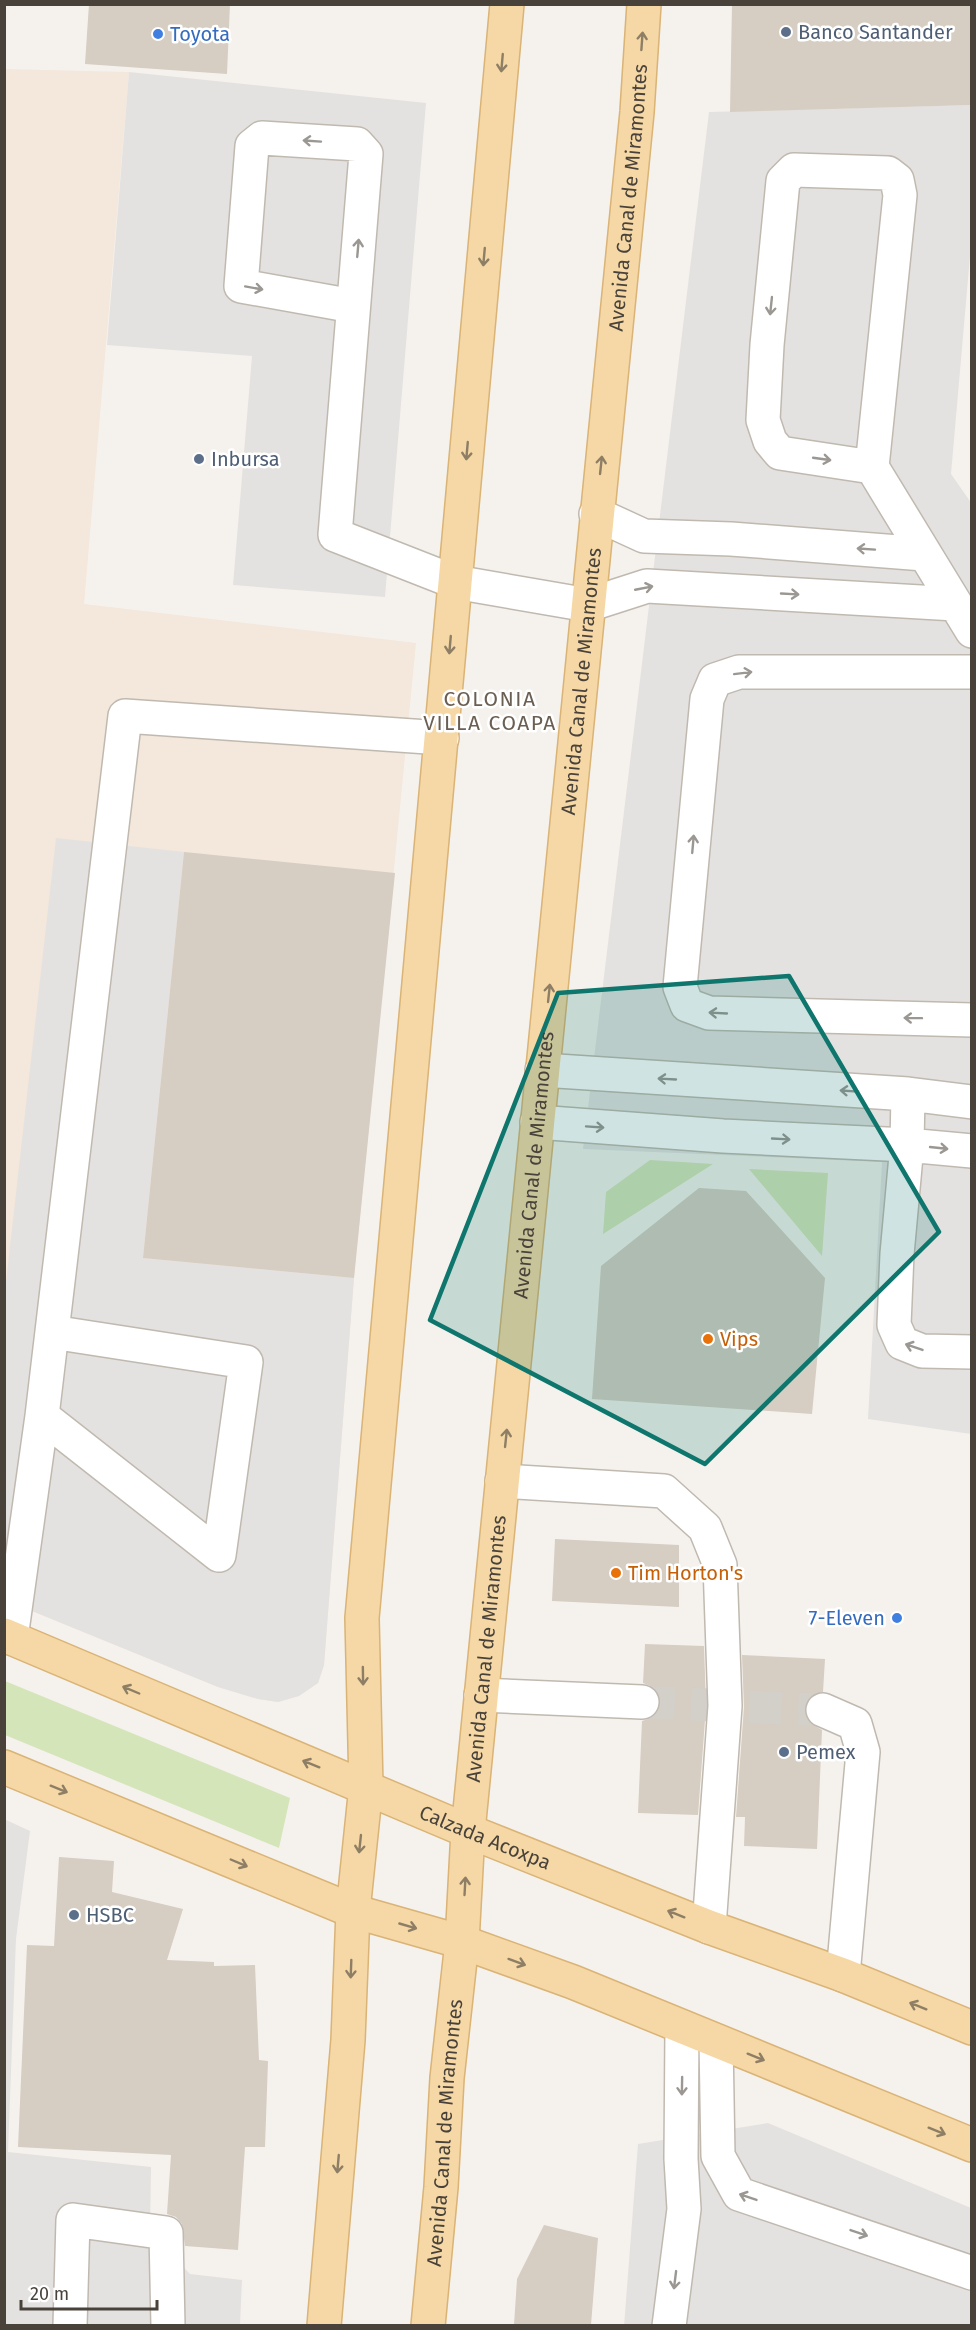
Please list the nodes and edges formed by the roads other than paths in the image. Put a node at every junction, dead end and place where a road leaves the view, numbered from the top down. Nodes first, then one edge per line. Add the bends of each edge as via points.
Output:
1 (507, 4) edge
2 (644, 4) edge
3 (354, 306) junction
4 (872, 467) junction
5 (596, 514) junction
6 (924, 554) junction
7 (455, 582) junction
8 (588, 605) junction
9 (963, 617) edge
10 (972, 672) edge
11 (442, 738) junction
12 (972, 1020) edge
13 (542, 1070) junction
14 (908, 1094) junction
15 (972, 1101) edge
16 (537, 1122) junction
17 (907, 1145) junction
18 (972, 1151) edge
19 (52, 1332) junction
20 (972, 1352) edge
21 (42, 1416) junction
22 (502, 1481) junction
23 (8, 1637) edge
24 (481, 1695) junction
25 (642, 1702) tunnel mouth
26 (823, 1710) tunnel mouth
27 (4, 1767) edge
28 (366, 1786) junction
29 (468, 1831) junction
30 (354, 1911) junction
31 (709, 1927) junction
32 (462, 1942) junction
33 (843, 1975) junction
34 (968, 2024) edge
35 (682, 2027) junction
36 (716, 2041) junction
37 (972, 2145) edge
38 (972, 2273) edge
39 (70, 2325) edge
40 (168, 2325) edge
41 (324, 2325) edge
42 (428, 2325) edge
43 (669, 2325) edge

1 -> 7 main road
5 -> 2 main road, Avenida Canal de Miramontes via 637,112
3 -> 3 lane via 366,154 357,144 262,138 256,141 252,146 241,286
3 - 7 lane via 335,535
4 -> 4 lane via 900,195 897,180 888,173 794,170 783,181 763,420 770,441 780,453
4 - 6 lane
6 -> 5 lane via 731,538 644,536
5 - 8 main road, Avenida Canal de Miramontes
6 - 9 lane
7 - 8 lane
7 -> 11 main road
8 -> 9 lane via 647,586
13 -> 8 main road, Avenida Canal de Miramontes
12 -> 10 lane via 709,1013 687,1005 680,987 706,699 715,680 740,672
11 - 19 lane via 125,716
11 -> 28 main road via 362,1618
14 -> 13 lane
13 - 16 main road, Avenida Canal de Miramontes
14 - 15 lane
14 - 17 lane
16 -> 17 lane
22 -> 16 main road, Avenida Canal de Miramontes
17 -> 18 lane
20 -> 17 lane via 922,1351 902,1343 894,1325
19 - 21 lane
19 - 21 lane via 246,1362 219,1555
21 - 23 lane
22 - 24 main road, Avenida Canal de Miramontes
22 - 31 lane via 664,1491 705,1528 720,1565 728,1706
28 -> 23 main road, Calzada Acoxpa
24 - 25 lane
24 - 29 main road, Avenida Canal de Miramontes
26 - 33 lane via 855,1724 863,1752
27 -> 30 main road
28 - 29 main road, Calzada Acoxpa
28 -> 30 main road
31 -> 29 main road, Calzada Acoxpa
32 -> 29 main road, Avenida Canal de Miramontes
30 -> 32 main road
30 -> 41 main road via 348,2040
31 - 33 main road, Calzada Acoxpa
32 -> 35 main road
32 - 42 main road, Avenida Canal de Miramontes
34 -> 33 main road, Calzada Acoxpa
35 - 36 main road
35 -> 43 lane via 684,2209
36 -> 37 main road
36 - 38 lane via 718,2156 739,2194
39 - 40 lane via 73,2220 166,2233

